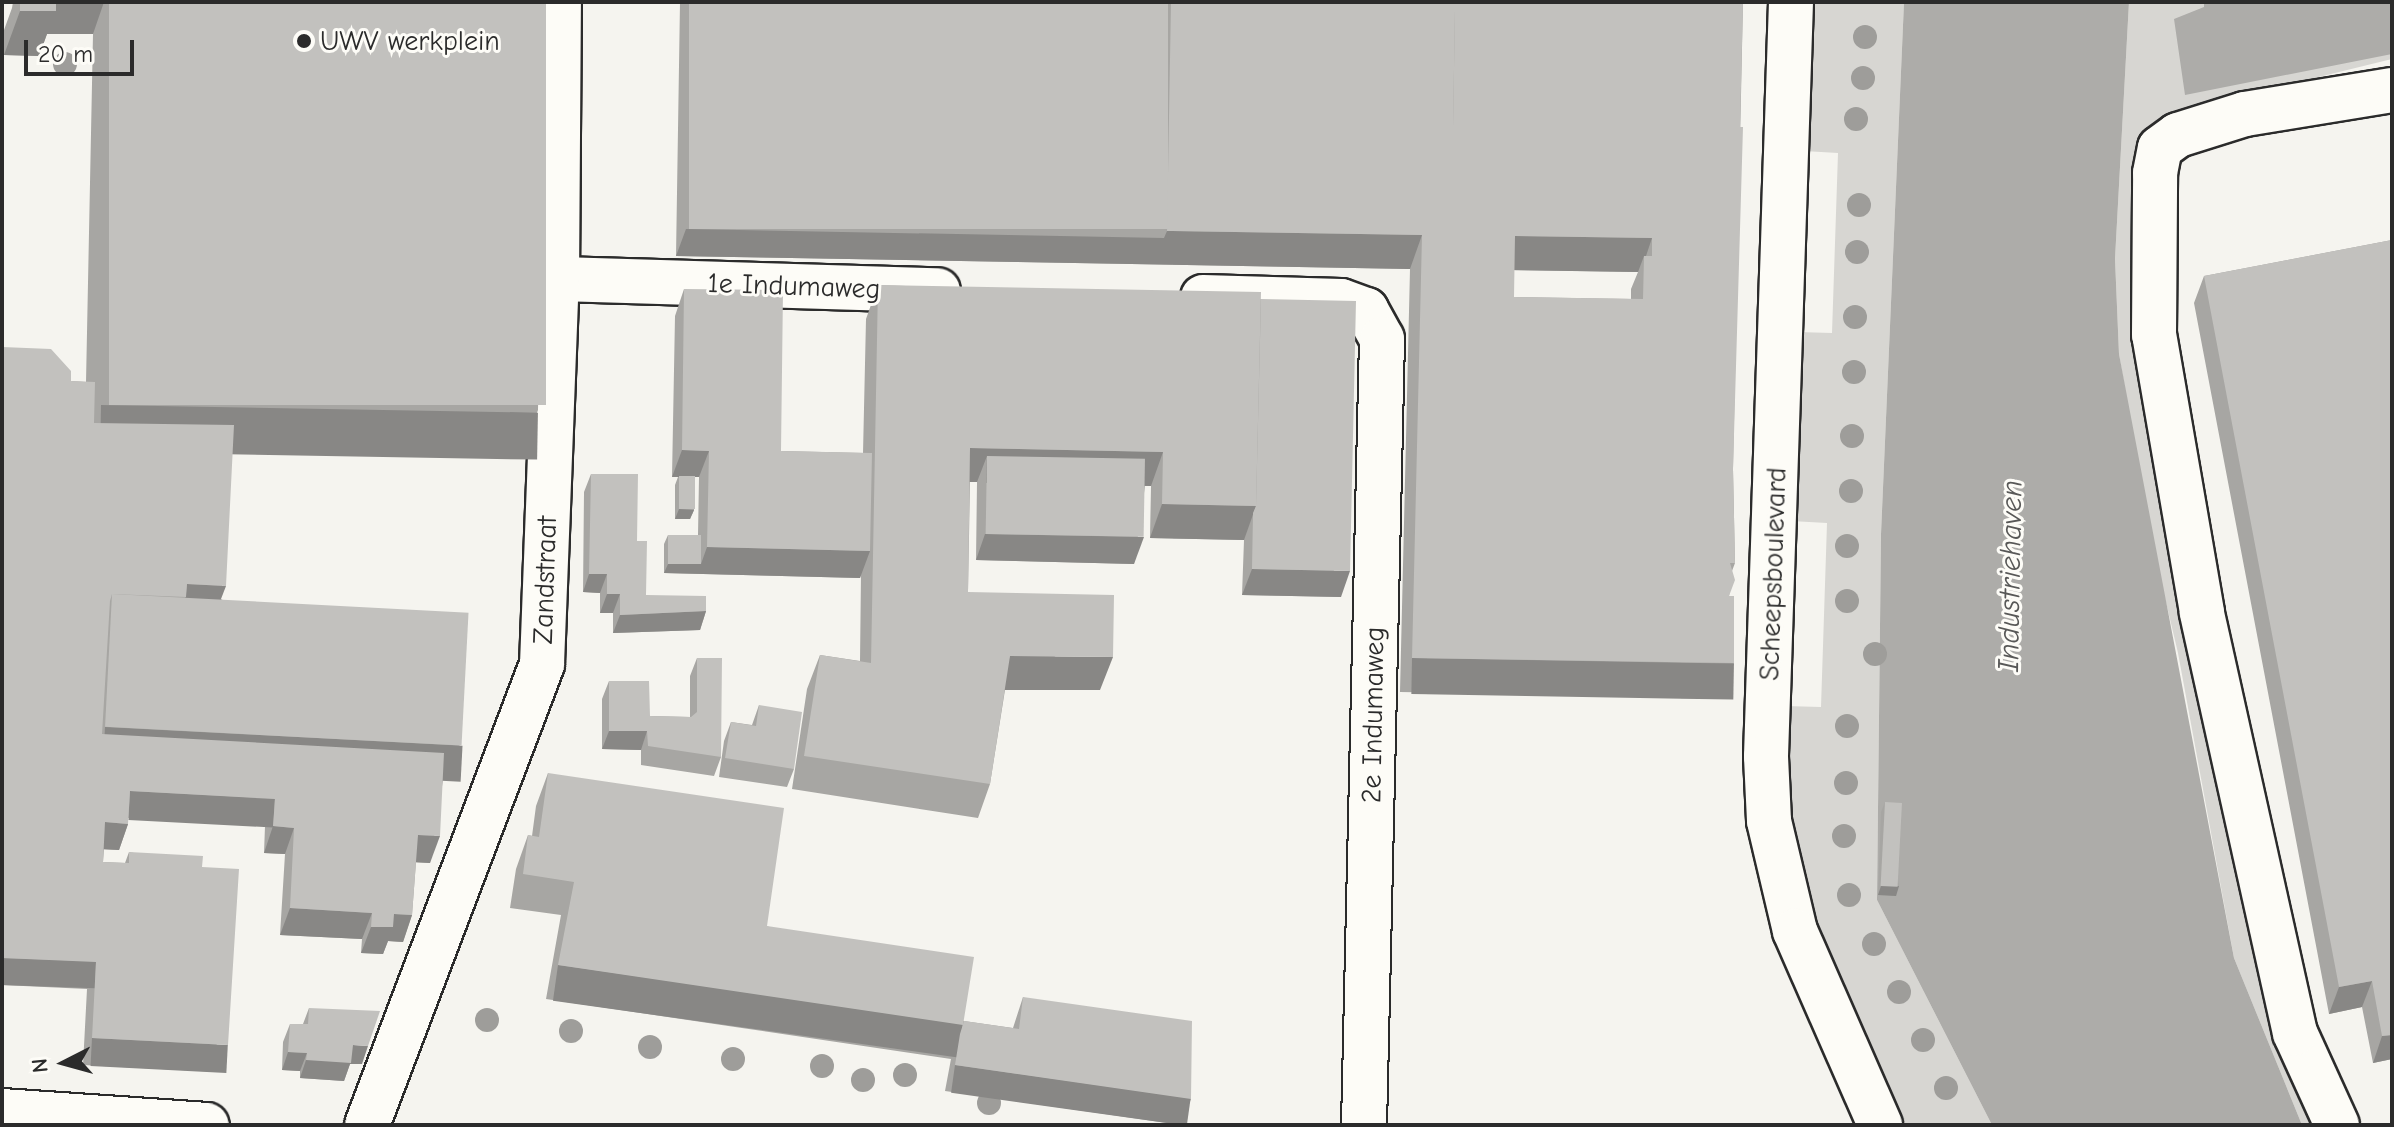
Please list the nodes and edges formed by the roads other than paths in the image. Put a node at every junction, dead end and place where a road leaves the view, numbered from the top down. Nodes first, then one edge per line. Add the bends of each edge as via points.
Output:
1 (559, 2) edge
2 (1791, 2) edge
3 (2392, 90) edge
4 (557, 279) junction
5 (980, 291) edge
6 (1168, 296) edge
7 (2, 1111) edge
8 (207, 1125) edge
9 (367, 1125) edge
10 (1364, 1125) edge
11 (1880, 1125) edge
12 (2337, 1125) edge

1 - 4 street, Zandstraat
2 - 11 street, Scheepsboulevard via 1766,757 1769,821 1795,931
3 - 12 street via 2245,114 2178,135 2160,148 2155,173 2154,335 2202,612 2295,1033
4 - 5 street, 1e Indumaweg
4 - 9 street, Zandstraat via 542,664
6 - 10 street, 2e Indumaweg via 1341,301 1366,310 1382,339
7 - 8 street

